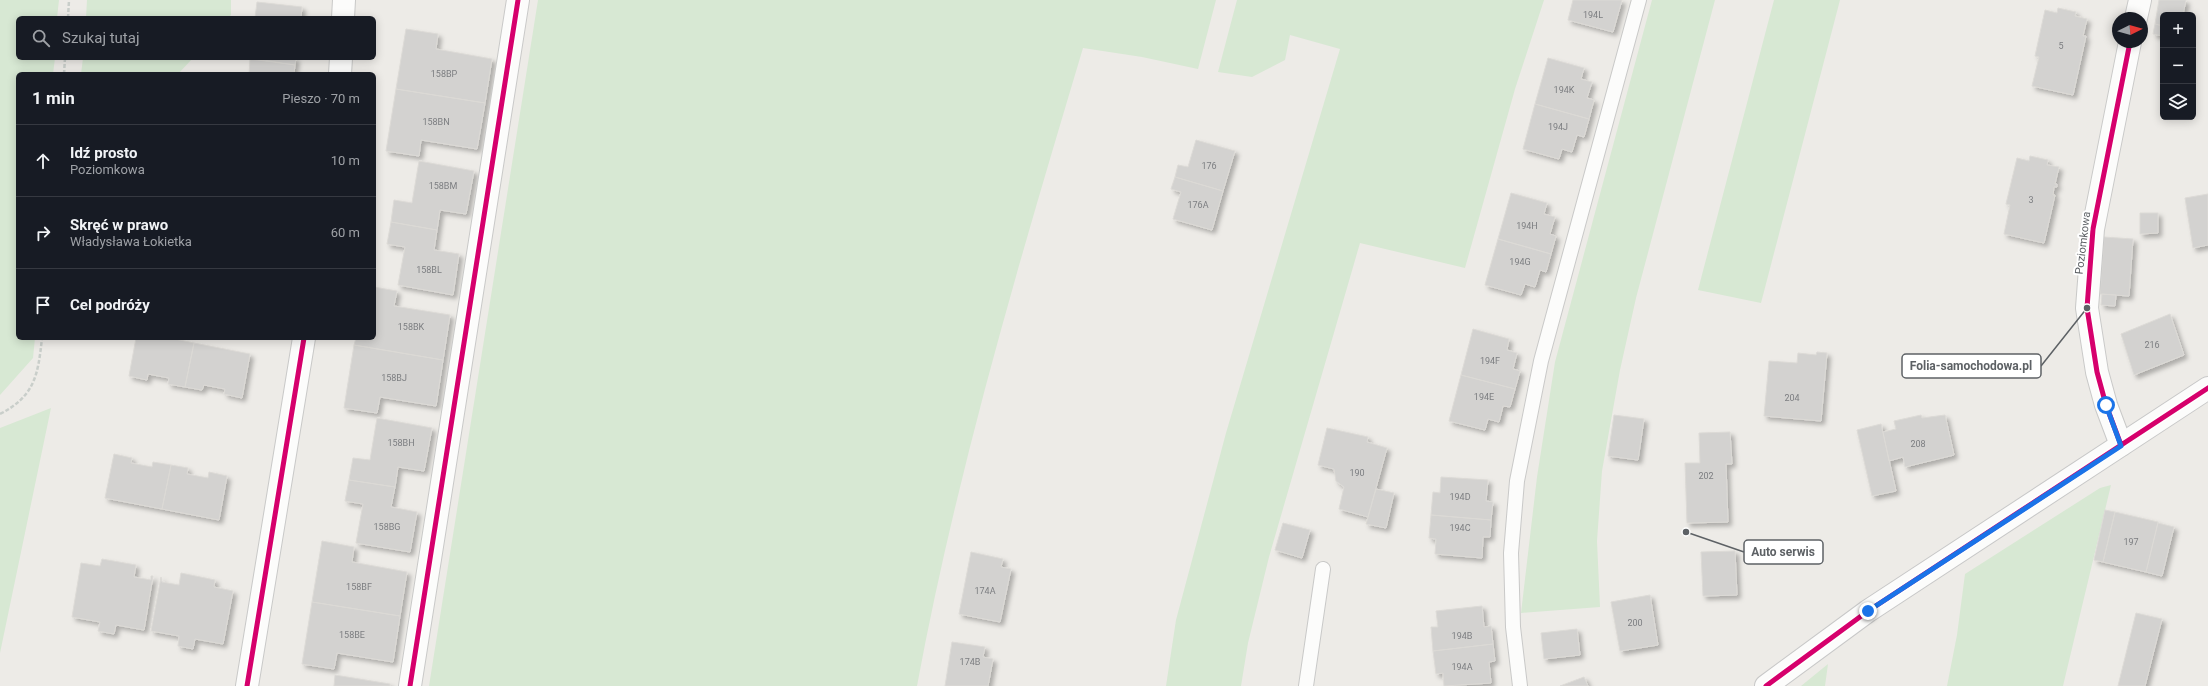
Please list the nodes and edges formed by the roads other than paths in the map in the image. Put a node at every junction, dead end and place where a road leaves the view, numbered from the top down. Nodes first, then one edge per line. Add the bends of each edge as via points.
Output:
1 (344, 0) edge
2 (518, 0) edge
3 (1639, 0) edge
4 (2140, 0) edge
5 (2137, 12) edge
6 (343, 16) edge
7 (2129, 48) edge
8 (341, 60) edge
9 (340, 72) edge
10 (304, 340) edge
11 (2208, 388) edge
12 (2121, 446) junction
13 (1323, 569) dead end
14 (247, 686) edge
15 (410, 686) edge
16 (1306, 686) edge
17 (1520, 686) edge
18 (1766, 686) edge

1 - 6 street
2 - 15 street
3 - 17 lane via 1541,361 1517,481 1511,560 1513,627
4 - 5 street
7 - 12 street, Poziomkowa via 2093,229 2087,308 2097,372
8 - 9 street
10 - 14 street
11 - 12 street
12 - 18 street via 1868,611
13 - 16 lane

